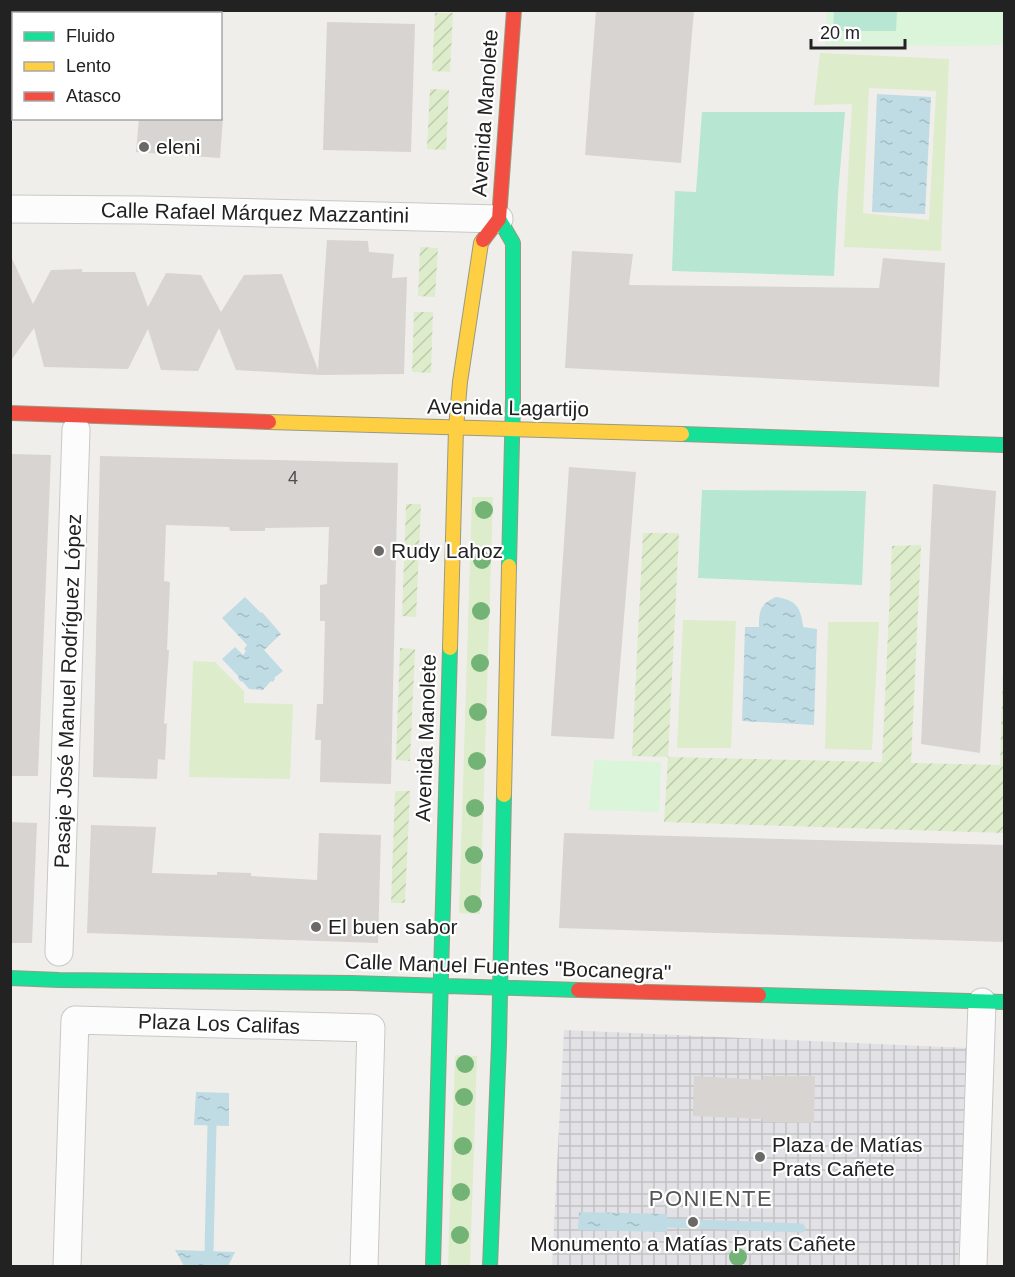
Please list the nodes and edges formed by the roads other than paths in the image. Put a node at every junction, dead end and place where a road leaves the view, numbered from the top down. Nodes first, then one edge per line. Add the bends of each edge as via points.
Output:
1 (514, 10) edge
2 (10, 209) edge
3 (499, 219) junction
4 (10, 413) edge
5 (456, 428) junction
6 (511, 428) junction
7 (76, 430) dead end
8 (1005, 445) edge
9 (59, 952) dead end
10 (10, 978) edge
11 (441, 986) junction
12 (499, 988) junction
13 (993, 1002) edge
14 (67, 1266) edge
15 (364, 1266) edge
16 (433, 1266) edge
17 (490, 1266) edge
18 (973, 1266) edge

1 - 3 main road, Avenida Manolete
2 - 3 street, Calle Rafael Márquez Mazzantini
3 - 5 main road, Avenida Manolete via 481,243
3 - 6 main road, Avenida Manolete via 513,243
4 - 5 main road, Avenida Lagartijo
5 - 6 main road, Avenida Lagartijo
5 - 11 main road, Avenida Manolete
6 - 8 main road, Avenida Lagartijo
6 - 12 main road, Avenida Manolete
7 - 9 street, Pasaje José Manuel Rodríguez López
10 - 11 main road, Calle Manuel Fuentes "Bocanegra"
11 - 12 main road, Calle Manuel Fuentes "Bocanegra"
11 - 16 main road, Avenida Manolete
12 - 13 main road, Calle Manuel Fuentes "Bocanegra"
12 - 17 main road, Avenida Manolete
13 - 18 street
14 - 15 street, Plaza Los Califas via 75,1020 371,1028

